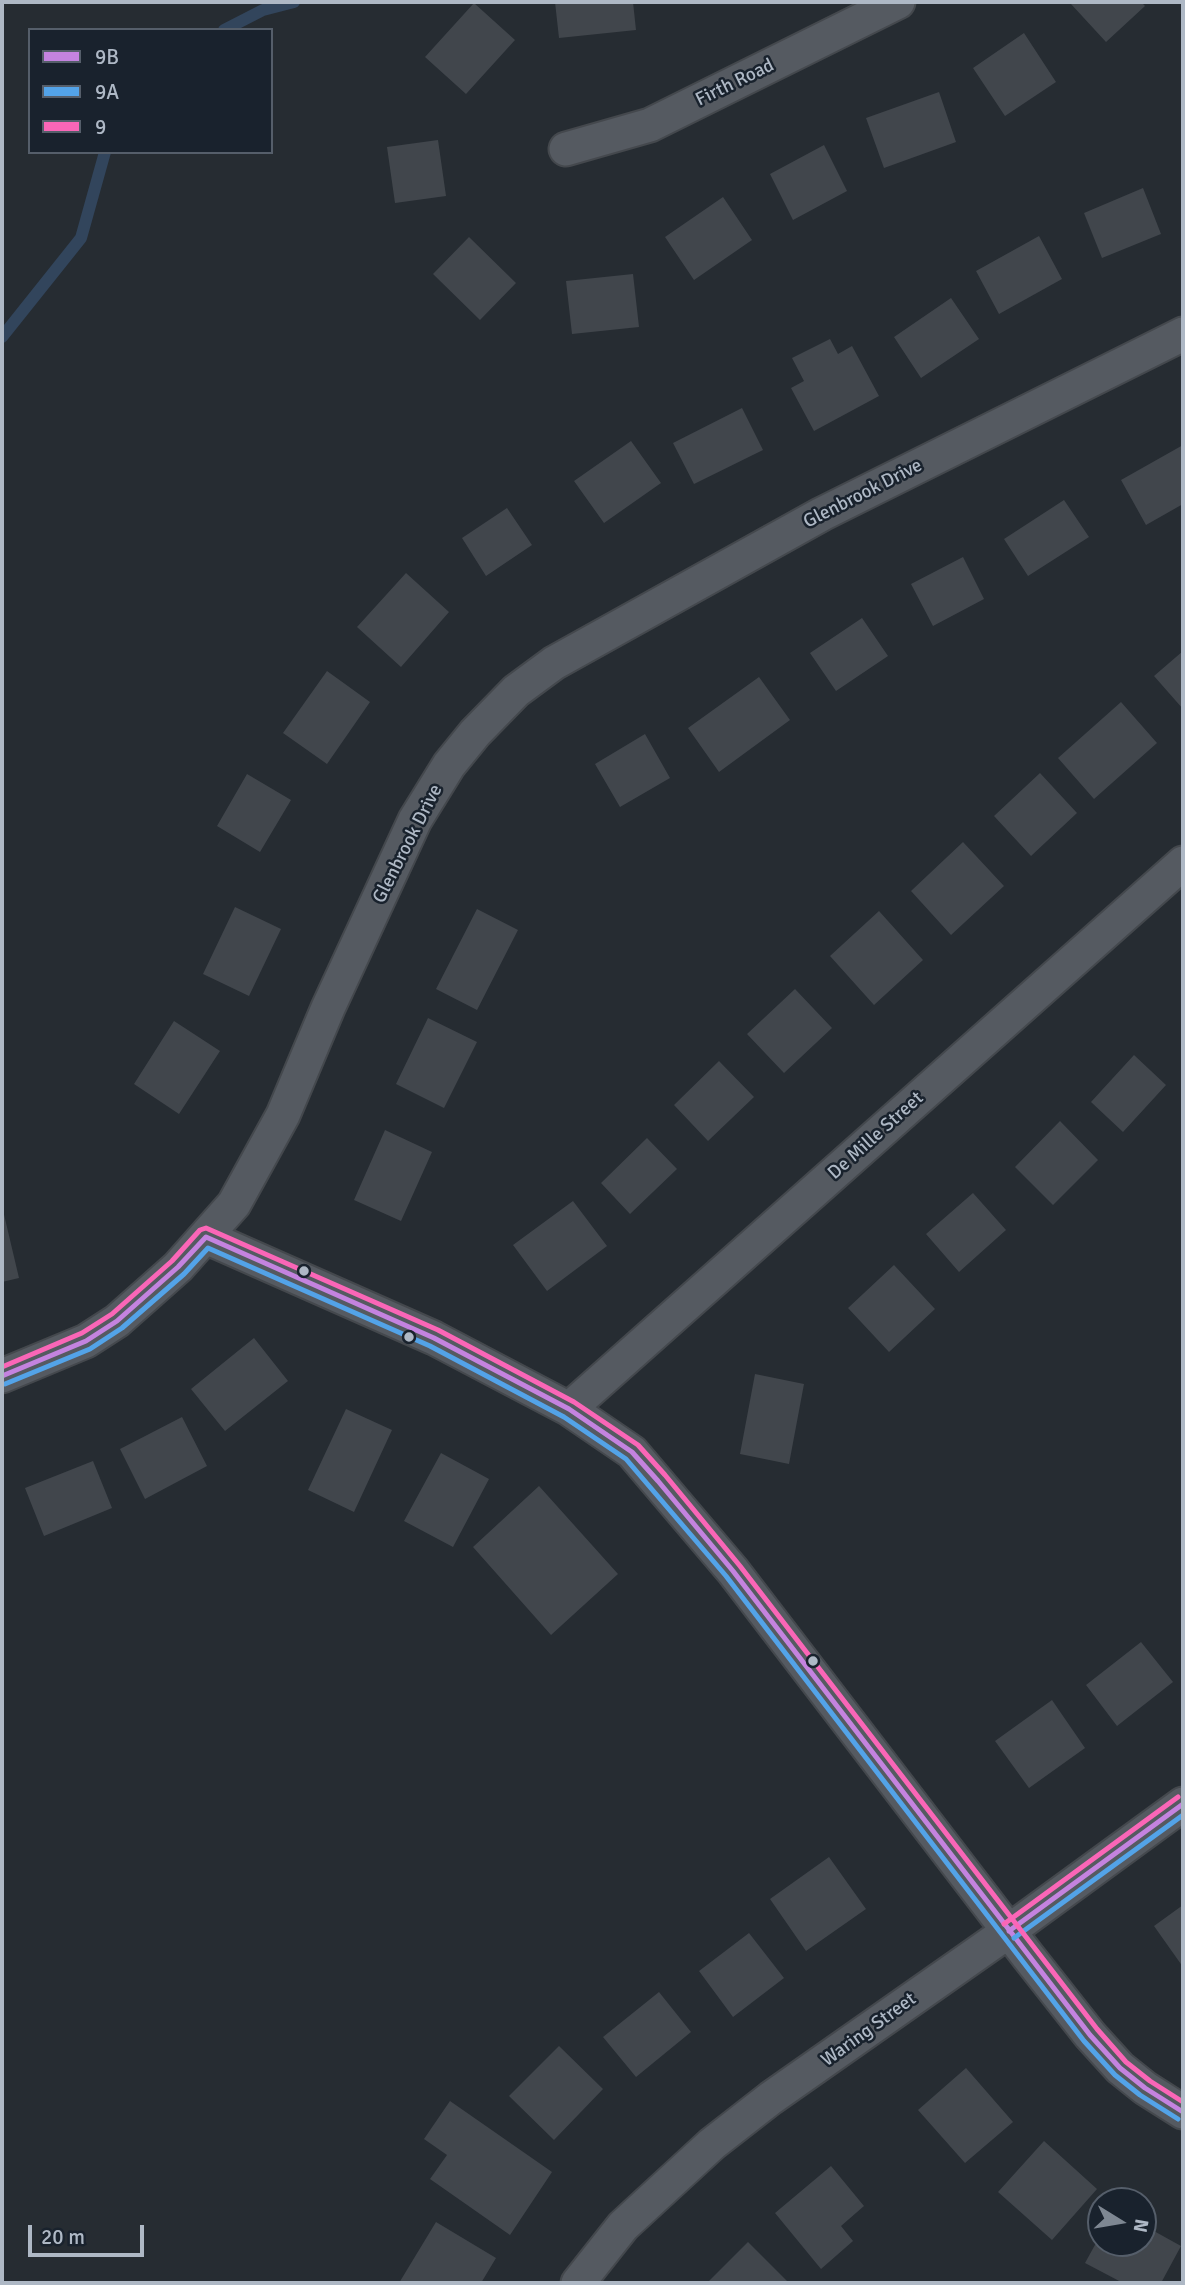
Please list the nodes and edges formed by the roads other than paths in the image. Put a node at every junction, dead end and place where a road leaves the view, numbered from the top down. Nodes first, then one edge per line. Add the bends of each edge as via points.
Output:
1 (898, 2) edge
2 (566, 149) dead end
3 (1183, 334) edge
4 (1183, 863) edge
5 (206, 1237) junction
6 (2, 1376) edge
7 (569, 1409) junction
8 (1183, 1804) edge
9 (1009, 1931) junction
10 (1183, 2112) edge
11 (578, 2283) edge

1 - 2 street, Firth Road via 650,125
3 - 5 street, Glenbrook Drive via 822,514 554,663 516,691 449,765 415,820 283,1115 234,1204
4 - 7 street, De Mille Street
5 - 6 street, Glenbrook Drive via 117,1321 86,1342
5 - 7 street via 434,1338
7 - 9 street via 632,1452 658,1481 733,1571
8 - 9 street, Waring Street
9 - 10 street via 1120,2068
9 - 11 street, Waring Street via 712,2144 623,2226

